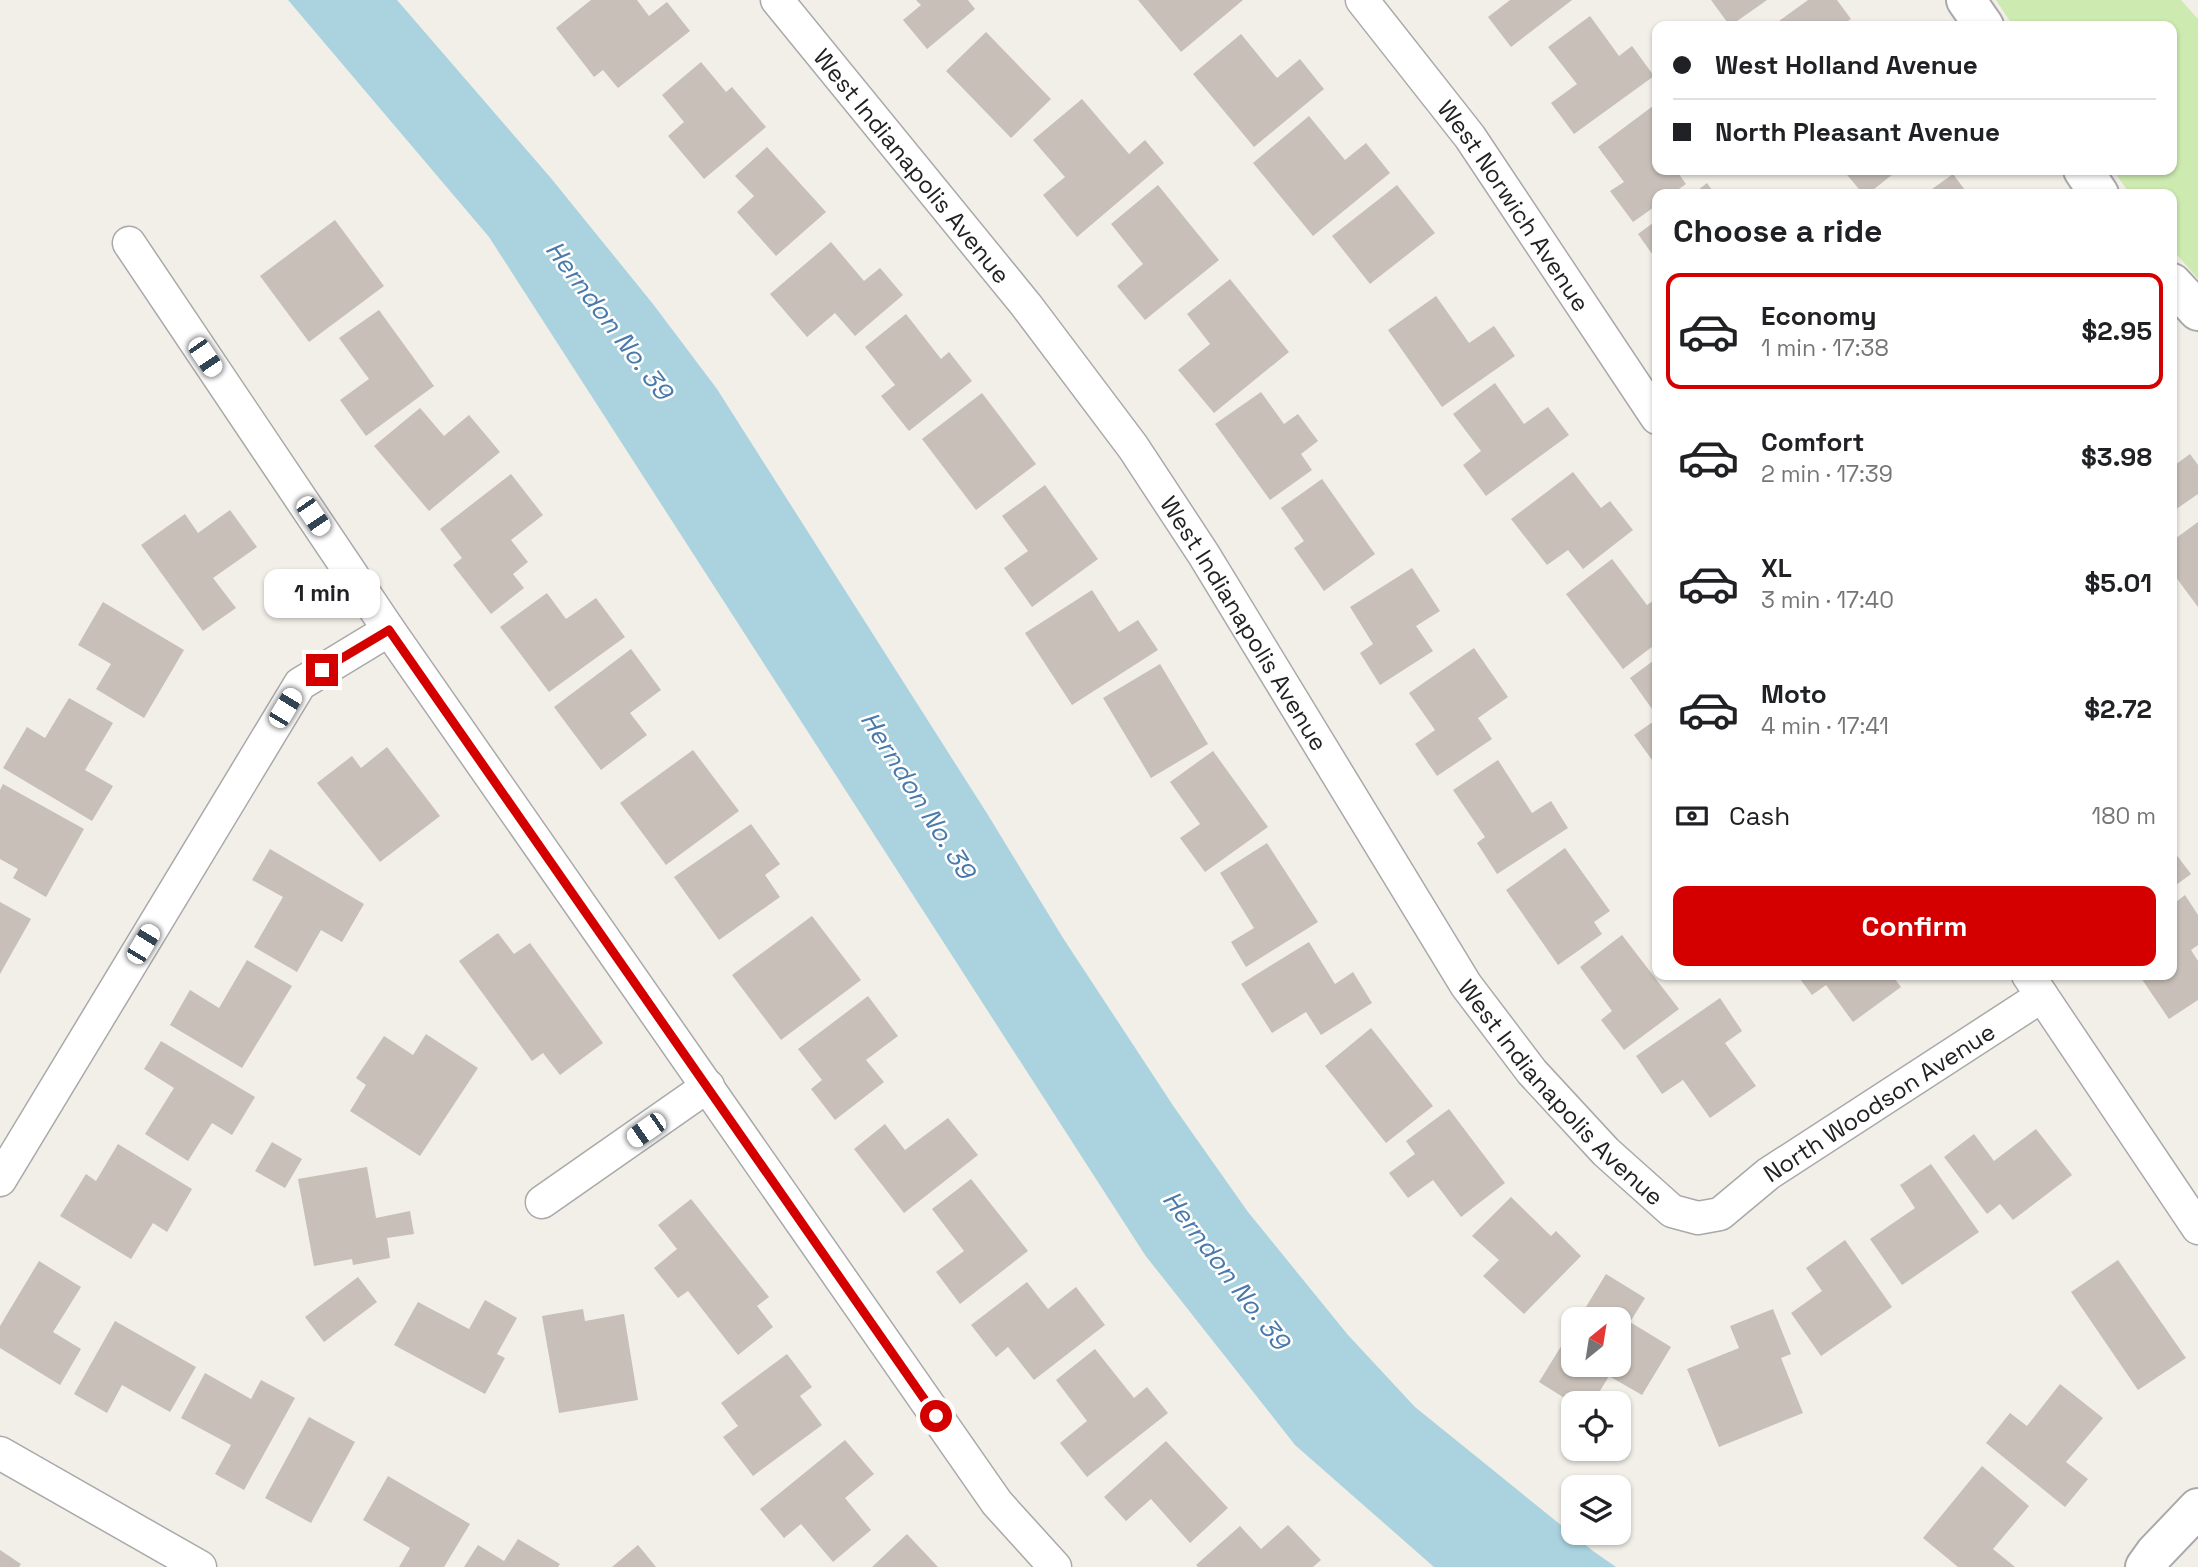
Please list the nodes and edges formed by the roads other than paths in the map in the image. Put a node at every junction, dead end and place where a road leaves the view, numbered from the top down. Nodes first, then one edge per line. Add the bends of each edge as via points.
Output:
1 (777, 0) edge
2 (1362, 0) edge
3 (1966, 0) edge
4 (1981, 21) edge
5 (129, 243) dead end
6 (2177, 288) edge
7 (2198, 311) edge
8 (1652, 410) edge
9 (389, 630) junction
10 (2035, 985) edge
11 (708, 1086) junction
12 (0, 1181) edge
13 (542, 1202) dead end
14 (1720, 1213) joint
15 (2198, 1228) edge
16 (0, 1453) edge
17 (2198, 1508) edge
18 (200, 1567) edge
19 (1055, 1567) edge
20 (2145, 1567) edge

1 - 14 street, West Indianapolis Avenue via 1026,305 1133,447 1204,555 1466,985 1532,1072 1605,1152 1672,1211 1698,1218
2 - 8 street, West Norwich Avenue via 1470,137
3 - 4 street
5 - 9 street
6 - 7 street
9 - 11 street
9 - 12 street via 300,684
10 - 14 street, North Woodson Avenue
10 - 15 street
11 - 13 street
11 - 19 street via 998,1503
16 - 18 street
17 - 20 street

